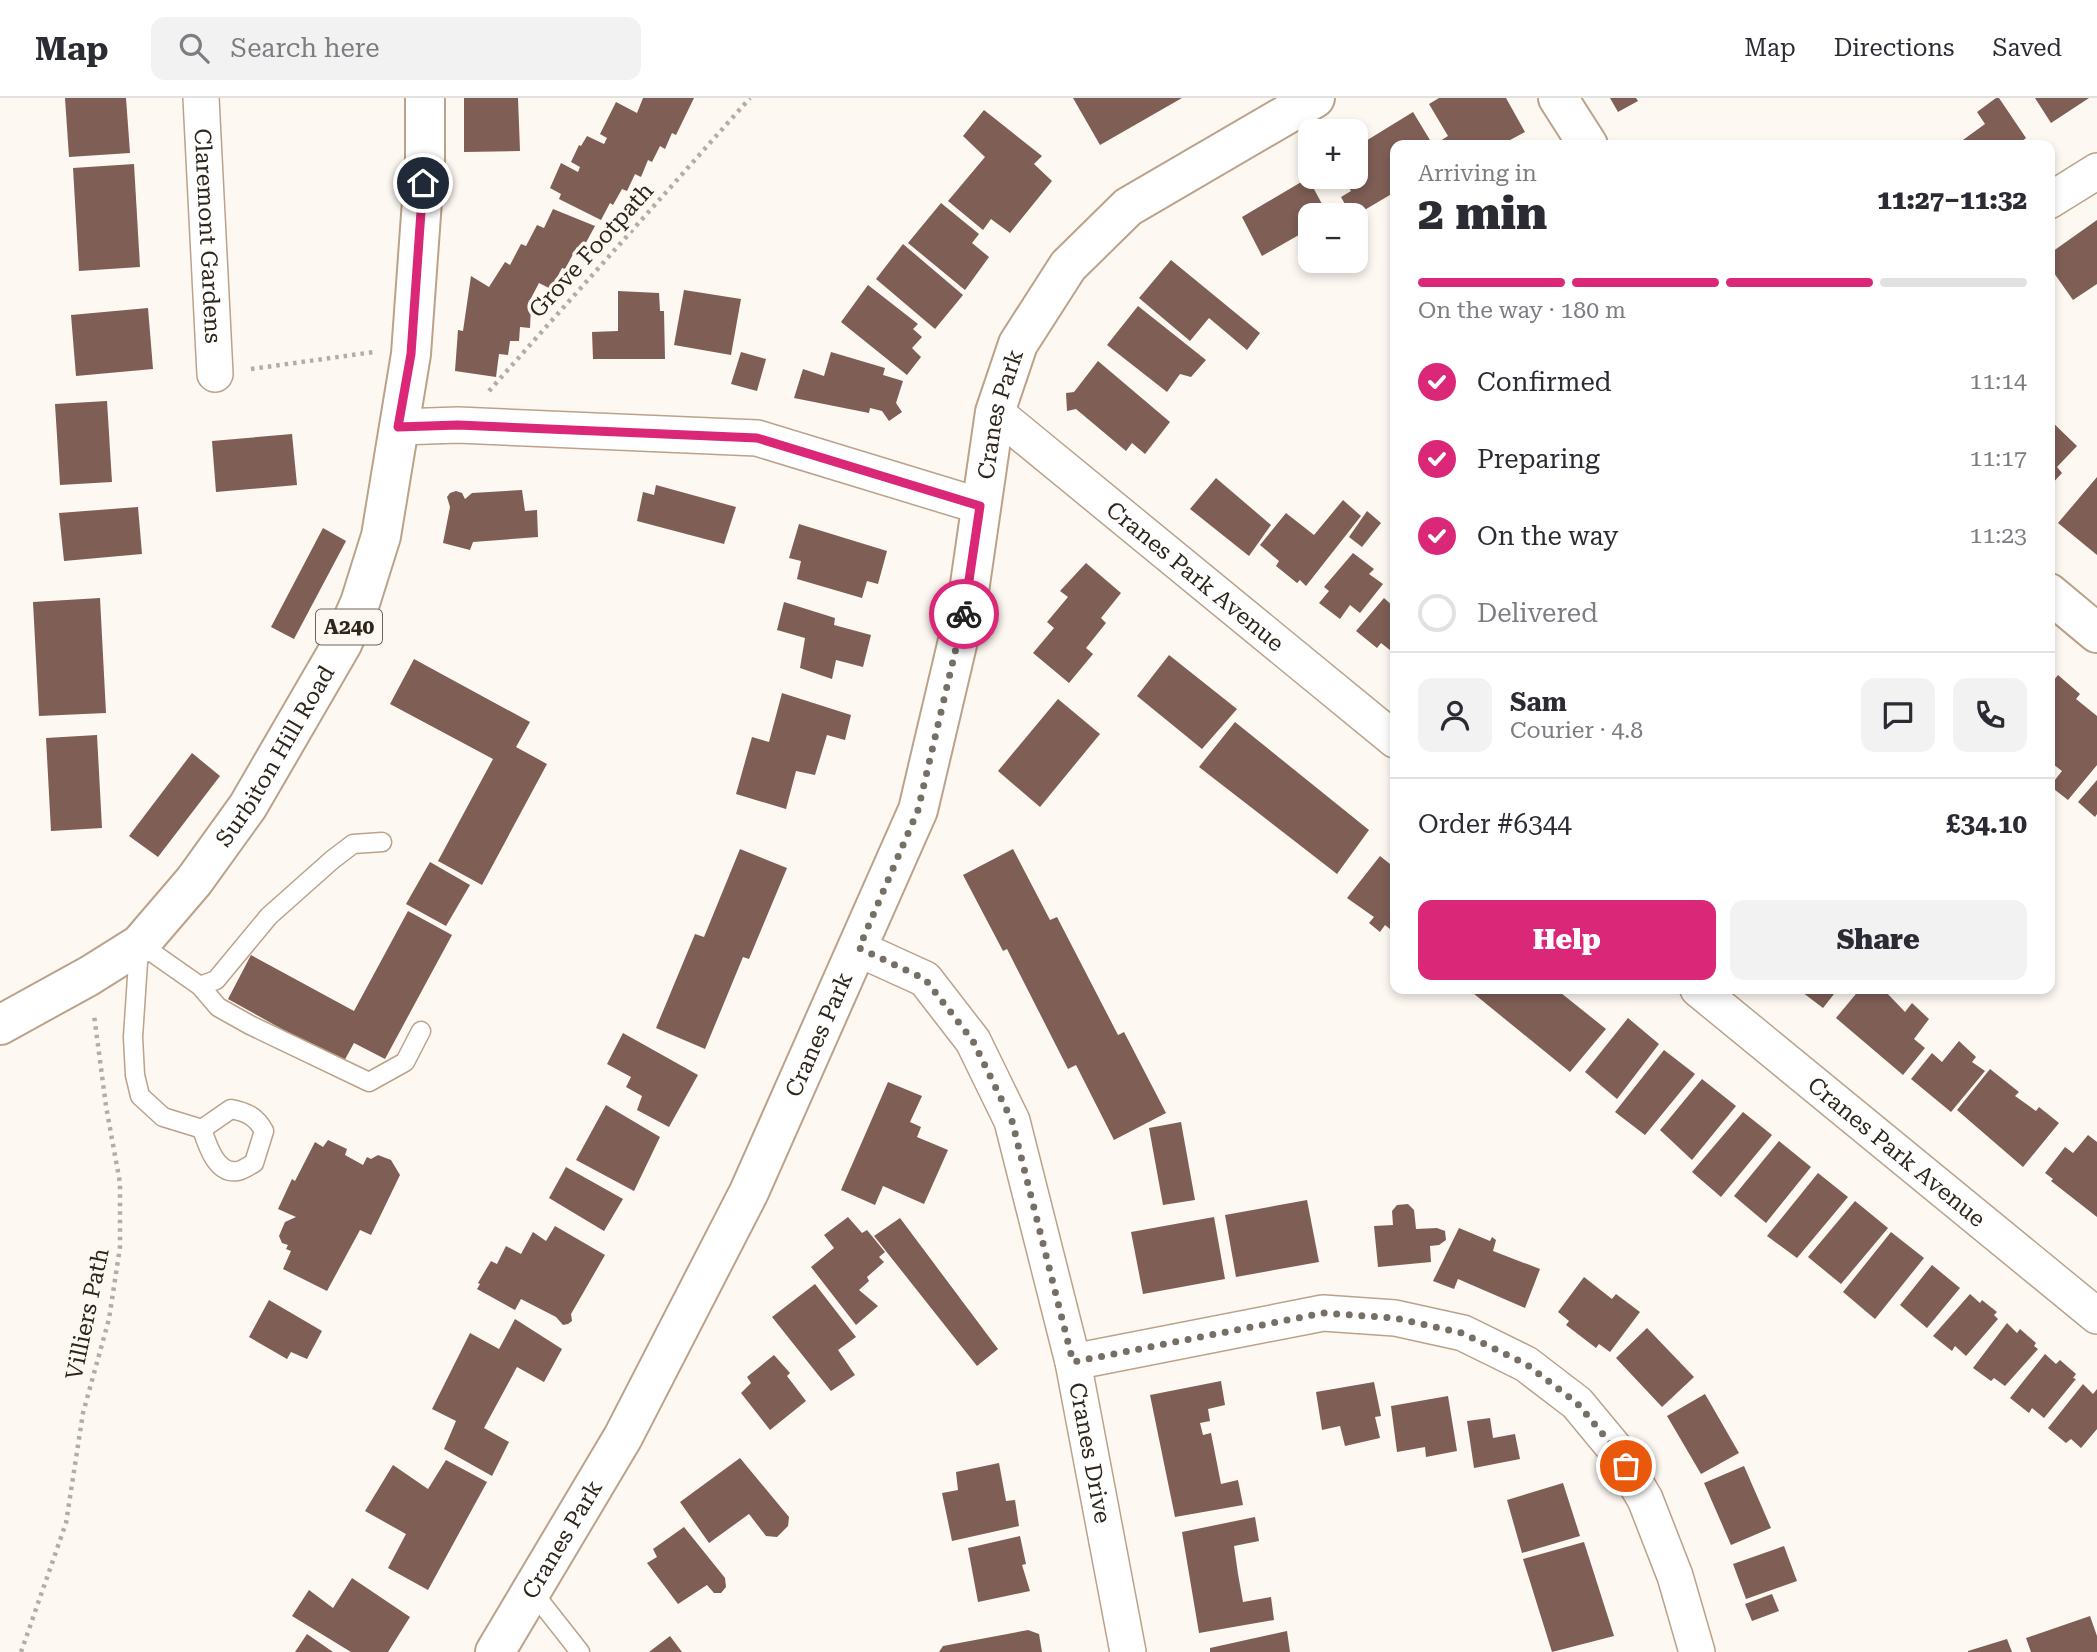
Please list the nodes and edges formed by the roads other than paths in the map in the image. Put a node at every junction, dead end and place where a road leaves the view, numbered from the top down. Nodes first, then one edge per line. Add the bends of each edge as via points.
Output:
1 (201, 98) edge
2 (425, 98) edge
3 (1315, 98) edge
4 (1558, 98) edge
5 (1585, 140) edge
6 (2097, 171) edge
7 (2055, 197) edge
8 (215, 374) road end
9 (995, 412) junction
10 (398, 427) junction
11 (980, 506) junction
12 (2055, 598) edge
13 (2097, 633) edge
14 (1390, 736) edge
15 (382, 842) dead end
16 (139, 944) junction
17 (859, 948) junction
18 (200, 986) junction
19 (1704, 994) edge
20 (2, 1018) edge
21 (421, 1031) dead end
22 (202, 1129) dead end
23 (2097, 1316) edge
24 (1073, 1362) junction
25 (532, 1591) junction
26 (495, 1652) edge
27 (580, 1652) edge
28 (1128, 1652) edge
29 (1697, 1652) edge

1 - 8 street, Claremont Gardens
2 - 10 street, Surbiton Hill Road / A240 via 411,354
3 - 9 street, Cranes Park via 1128,207 1068,266 1018,344
4 - 5 street
6 - 7 street
9 - 11 street, Cranes Park
9 - 14 street, Cranes Park Avenue
10 - 11 street via 458,425 757,438
10 - 16 street, Surbiton Hill Road / A240 via 381,536 342,644 248,806 194,881
11 - 17 street, Cranes Park via 968,598 918,810
12 - 13 street
15 - 18 lane via 353,844 332,860 269,916 216,979
16 - 18 lane
16 - 20 street, Surbiton Hill Road / A240 via 89,976
16 - 22 lane via 133,1037 140,1096 163,1117
17 - 24 street, Cranes Drive via 925,979 973,1041 1012,1121
17 - 25 street, Cranes Park via 750,1192 623,1437
18 - 21 lane via 218,1007 369,1082 405,1062
19 - 23 street, Cranes Park Avenue
24 - 28 street, Cranes Drive
24 - 29 street via 1323,1313 1395,1318 1462,1333 1526,1364 1577,1403 1616,1450 1645,1499 1675,1576
25 - 26 street, Cranes Park
25 - 27 lane

